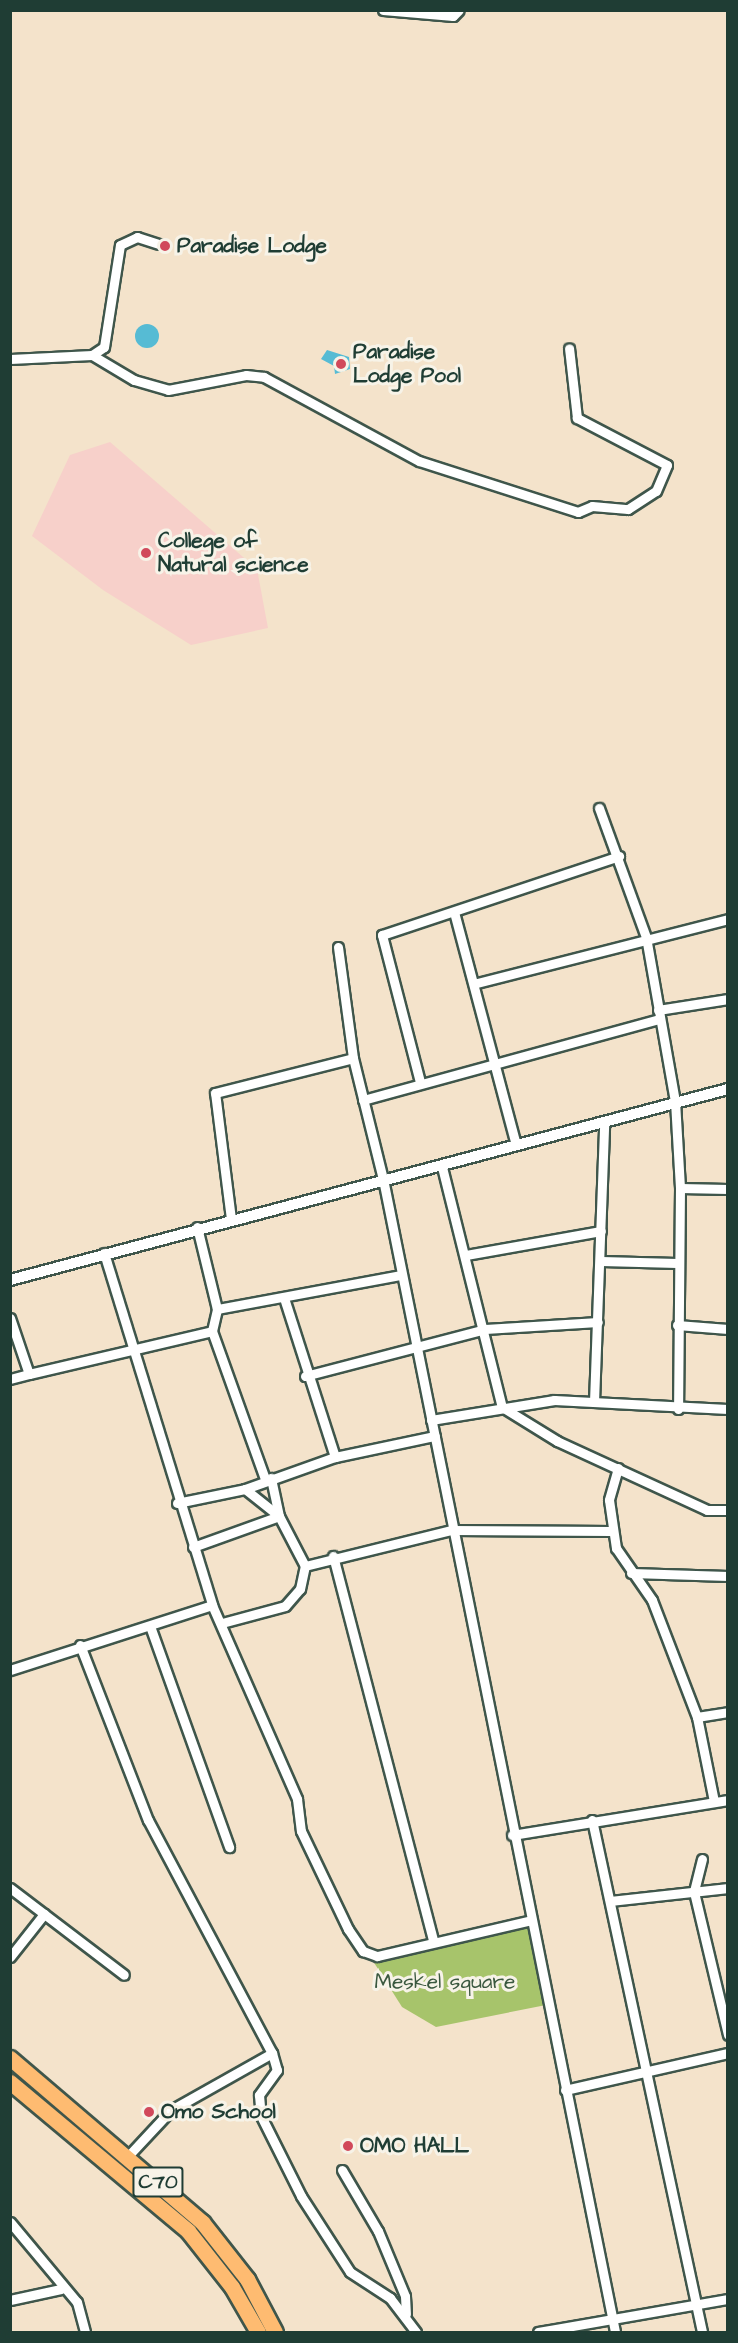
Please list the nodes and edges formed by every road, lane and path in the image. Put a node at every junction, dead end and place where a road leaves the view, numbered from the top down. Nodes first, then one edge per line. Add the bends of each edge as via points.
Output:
1 (383, 10) edge
2 (459, 10) edge
3 (158, 244) dead end
4 (569, 348) dead end
5 (92, 355) junction
6 (10, 358) edge
7 (599, 808) dead end
8 (619, 856) junction
9 (454, 912) junction
10 (728, 919) edge
11 (646, 937) junction
12 (338, 948) dead end
13 (477, 983) junction
14 (728, 999) edge
15 (659, 1015) junction
16 (353, 1059) junction
17 (496, 1059) junction
18 (420, 1082) junction
19 (728, 1089) edge
20 (363, 1100) junction
21 (675, 1101) junction
22 (604, 1123) junction
23 (516, 1145) junction
24 (442, 1167) junction
25 (383, 1179) junction
26 (680, 1188) junction
27 (728, 1188) edge
28 (231, 1219) junction
29 (197, 1227) junction
30 (601, 1231) junction
31 (104, 1253) junction
32 (466, 1255) junction
33 (601, 1261) junction
34 (677, 1263) junction
35 (401, 1275) junction
36 (10, 1280) edge
37 (284, 1298) junction
38 (217, 1309) junction
39 (10, 1318) edge
40 (598, 1322) junction
41 (677, 1325) junction
42 (485, 1329) junction
43 (728, 1329) edge
44 (212, 1332) junction
45 (416, 1349) junction
46 (132, 1353) junction
47 (29, 1374) junction
48 (305, 1376) junction
49 (10, 1379) edge
50 (594, 1402) junction
51 (502, 1407) junction
52 (678, 1409) junction
53 (728, 1409) edge
54 (431, 1420) junction
55 (435, 1436) junction
56 (335, 1457) junction
57 (618, 1468) junction
58 (268, 1479) junction
59 (244, 1489) junction
60 (177, 1503) junction
61 (728, 1510) edge
62 (279, 1516) junction
63 (452, 1530) junction
64 (611, 1531) junction
65 (193, 1547) junction
66 (333, 1556) junction
67 (305, 1566) junction
68 (631, 1573) junction
69 (728, 1576) edge
70 (212, 1605) junction
71 (222, 1623) junction
72 (150, 1626) junction
73 (80, 1645) junction
74 (10, 1670) edge
75 (728, 1712) edge
76 (697, 1717) junction
77 (728, 1800) edge
78 (714, 1801) junction
79 (592, 1820) junction
80 (512, 1835) junction
81 (229, 1847) dead end
82 (702, 1859) dead end
83 (10, 1888) edge
84 (728, 1888) edge
85 (694, 1892) junction
86 (610, 1901) junction
87 (44, 1914) junction
88 (528, 1921) junction
89 (433, 1941) junction
90 (10, 1957) edge
91 (124, 1976) dead end
92 (728, 2035) edge
93 (272, 2053) junction
94 (728, 2053) edge
95 (10, 2058) edge
96 (646, 2073) junction
97 (10, 2082) edge
98 (565, 2090) junction
99 (129, 2155) junction
100 (342, 2170) dead end
101 (10, 2222) edge
102 (61, 2289) junction
103 (728, 2299) edge
104 (10, 2300) edge
105 (696, 2305) junction
106 (405, 2314) junction
107 (614, 2328) edge
108 (85, 2332) edge
109 (258, 2332) edge
110 (275, 2332) edge
111 (416, 2332) edge
112 (538, 2332) edge
113 (702, 2332) edge

1 - 2 street via 453,16
3 - 5 street via 137,237 120,244 104,347
4 - 5 street via 577,418 667,465 656,491 628,509 592,506 578,512 491,480 419,461 264,377 246,375 168,390 142,384
5 - 6 street
7 - 8 street
8 - 9 street
8 - 11 street
9 - 13 street
9 - 18 street via 382,935
10 - 11 street
11 - 13 street
11 - 15 street
12 - 16 street
13 - 17 street
14 - 15 street
15 - 17 street
15 - 21 street
16 - 20 street
16 - 28 street via 215,1093
17 - 18 street
17 - 23 street
18 - 20 street
19 - 21 street
20 - 25 street
21 - 22 street
21 - 26 street
22 - 23 street
22 - 30 street
23 - 24 street
24 - 25 street
24 - 32 street
25 - 28 street
25 - 35 street
26 - 27 street
26 - 34 street
28 - 29 street
29 - 31 street
29 - 38 street
30 - 32 street
30 - 33 street
31 - 36 street
31 - 46 street
32 - 42 street
33 - 34 street
33 - 40 street
34 - 41 street
35 - 37 street
35 - 45 street
37 - 38 street
37 - 48 street
38 - 44 street
39 - 47 street
40 - 42 street
40 - 50 street
41 - 43 street
41 - 52 street
42 - 45 street
42 - 51 street
44 - 46 street
44 - 58 street
45 - 48 street
45 - 54 street
46 - 47 street
46 - 60 street
47 - 49 street
48 - 56 street
50 - 51 street via 554,1400
50 - 52 street
51 - 54 street
51 - 57 street
52 - 53 street
54 - 55 street
55 - 56 street
55 - 63 street
56 - 58 street
57 - 61 street via 707,1510
57 - 64 street via 609,1500
58 - 59 street
58 - 62 street
59 - 60 street
59 - 62 street
60 - 65 street
62 - 65 street
62 - 67 street
63 - 64 street
63 - 66 street
63 - 80 street
64 - 68 street
65 - 70 street
66 - 67 street
66 - 89 street
67 - 71 street via 300,1589 285,1606
68 - 69 street
68 - 76 street via 652,1600
70 - 71 street
70 - 72 street
71 - 89 street via 297,1799 301,1831 348,1929 363,1951 377,1956
72 - 73 street
72 - 81 street
73 - 74 street
73 - 93 street via 148,1821
75 - 76 street
76 - 78 street
77 - 78 street
78 - 79 street
79 - 80 street
79 - 86 street
80 - 88 street
82 - 85 street
83 - 87 street
84 - 85 street
85 - 86 street
85 - 92 street
86 - 96 street
87 - 90 street
87 - 91 street
88 - 89 street
88 - 98 street
93 - 99 street via 188,2098
93 - 106 street via 275,2079 258,2103 301,2196 350,2272 390,2298
94 - 96 street
95 - 99 highway, C70
96 - 98 street
96 - 105 street
97 - 109 highway, C70 via 188,2230 232,2287
98 - 107 street
99 - 110 highway, C70 via 202,2222 247,2279
100 - 106 street via 378,2231 405,2296
101 - 102 street
102 - 104 street
102 - 108 street via 77,2302
103 - 105 street
105 - 107 street
105 - 113 street
106 - 111 street
107 - 112 street

